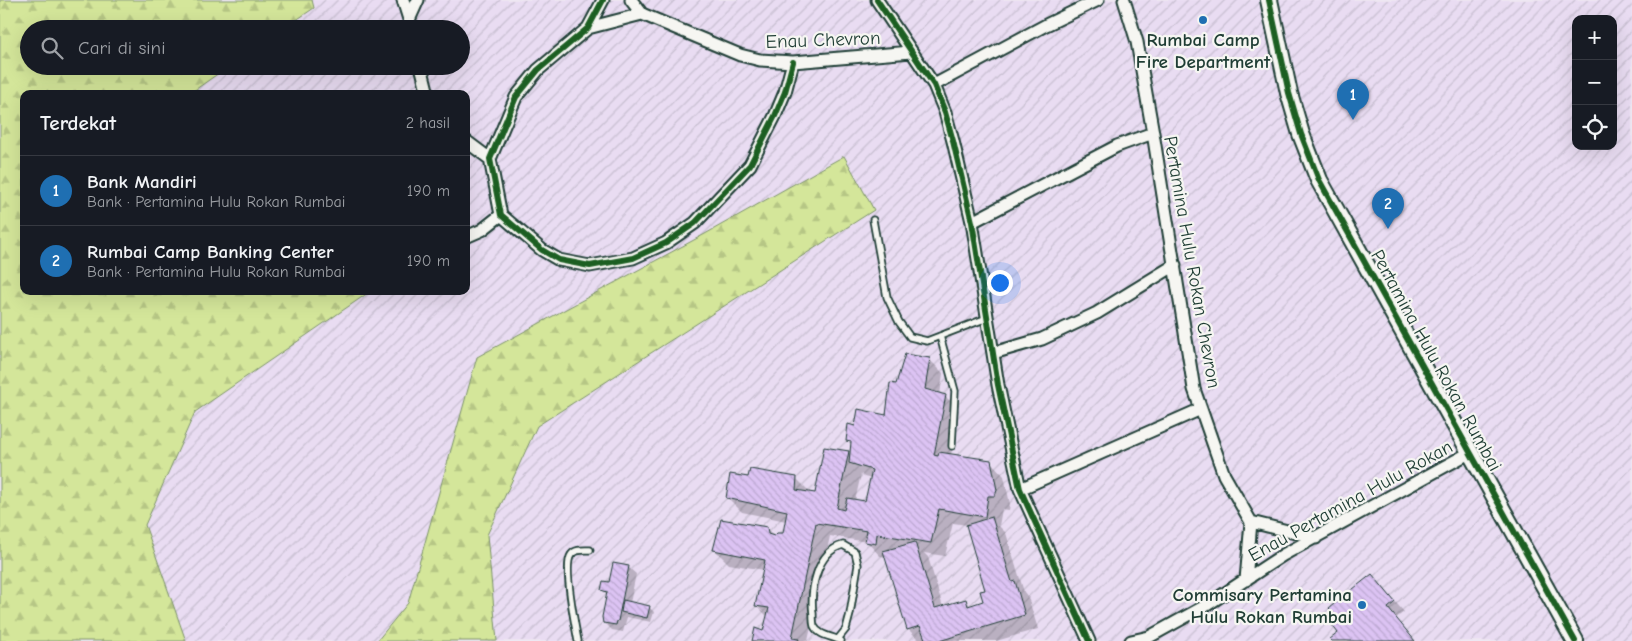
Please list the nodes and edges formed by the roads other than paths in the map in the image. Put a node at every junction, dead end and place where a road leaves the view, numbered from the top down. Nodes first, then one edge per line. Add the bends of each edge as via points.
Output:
1 (403, 0) edge
2 (418, 0) edge
3 (603, 0) edge
4 (631, 0) edge
5 (877, 0) edge
6 (1098, 0) edge
7 (1124, 0) edge
8 (1269, 0) edge
9 (642, 14) junction
10 (409, 20) edge
11 (412, 20) edge
12 (588, 28) junction
13 (911, 52) junction
14 (793, 62) junction
15 (423, 75) edge
16 (934, 85) junction
17 (427, 90) edge
18 (1153, 133) junction
19 (470, 144) edge
20 (490, 159) junction
21 (501, 214) junction
22 (874, 220) dead end
23 (972, 222) junction
24 (470, 235) edge
25 (1175, 266) junction
26 (987, 318) junction
27 (940, 336) junction
28 (993, 353) junction
29 (1201, 409) junction
30 (952, 446) dead end
31 (1471, 452) junction
32 (1020, 489) junction
33 (1251, 522) junction
34 (1316, 538) junction
35 (590, 550) dead end
36 (1246, 580) junction
37 (839, 640) edge
38 (578, 641) edge
39 (1089, 641) edge
40 (1131, 641) edge
41 (1575, 641) edge

1 - 10 street
2 - 11 street
3 - 12 street
4 - 9 street, Enau Chevron
5 - 13 street
6 - 16 street
7 - 18 street, Pertamina Hulu Rokan Chevron via 1137,42
8 - 31 street, Pertamina Hulu Rokan Rumbai via 1300,134 1319,180
9 - 12 street
9 - 14 street, Enau Chevron via 740,55
12 - 20 street via 538,70 516,97
13 - 14 street, Enau Chevron
13 - 16 street
14 - 21 street via 785,92 750,165 695,223 666,244 633,258 590,266 559,260 542,250
15 - 17 street
16 - 23 street via 953,141
18 - 23 street via 1108,150
18 - 25 street, Pertamina Hulu Rokan Chevron
19 - 20 street
20 - 21 street
21 - 24 street
22 - 27 lane via 887,297 899,322 910,337 927,340
23 - 26 street
25 - 28 street via 1097,314 1042,339
25 - 29 street, Pertamina Hulu Rokan Chevron via 1194,389
26 - 27 lane
26 - 28 street
27 - 30 lane via 956,391
28 - 32 street
29 - 32 street
29 - 33 street, Pertamina Hulu Rokan Chevron via 1224,475
31 - 34 street, Enau Pertamina Hulu Rokan
31 - 41 street, Pertamina Hulu Rokan Rumbai
32 - 39 street
33 - 34 street
33 - 36 street, Enau Pertamina Hulu Rokan
34 - 36 street, Enau Pertamina Hulu Rokan
35 - 38 lane via 577,550 571,554 567,566
36 - 40 street, Enau Pertamina Hulu Rokan via 1148,637
37 - 37 lane via 822,634 814,626 812,604 813,586 823,558 833,548 843,545 854,552 858,565 846,629

